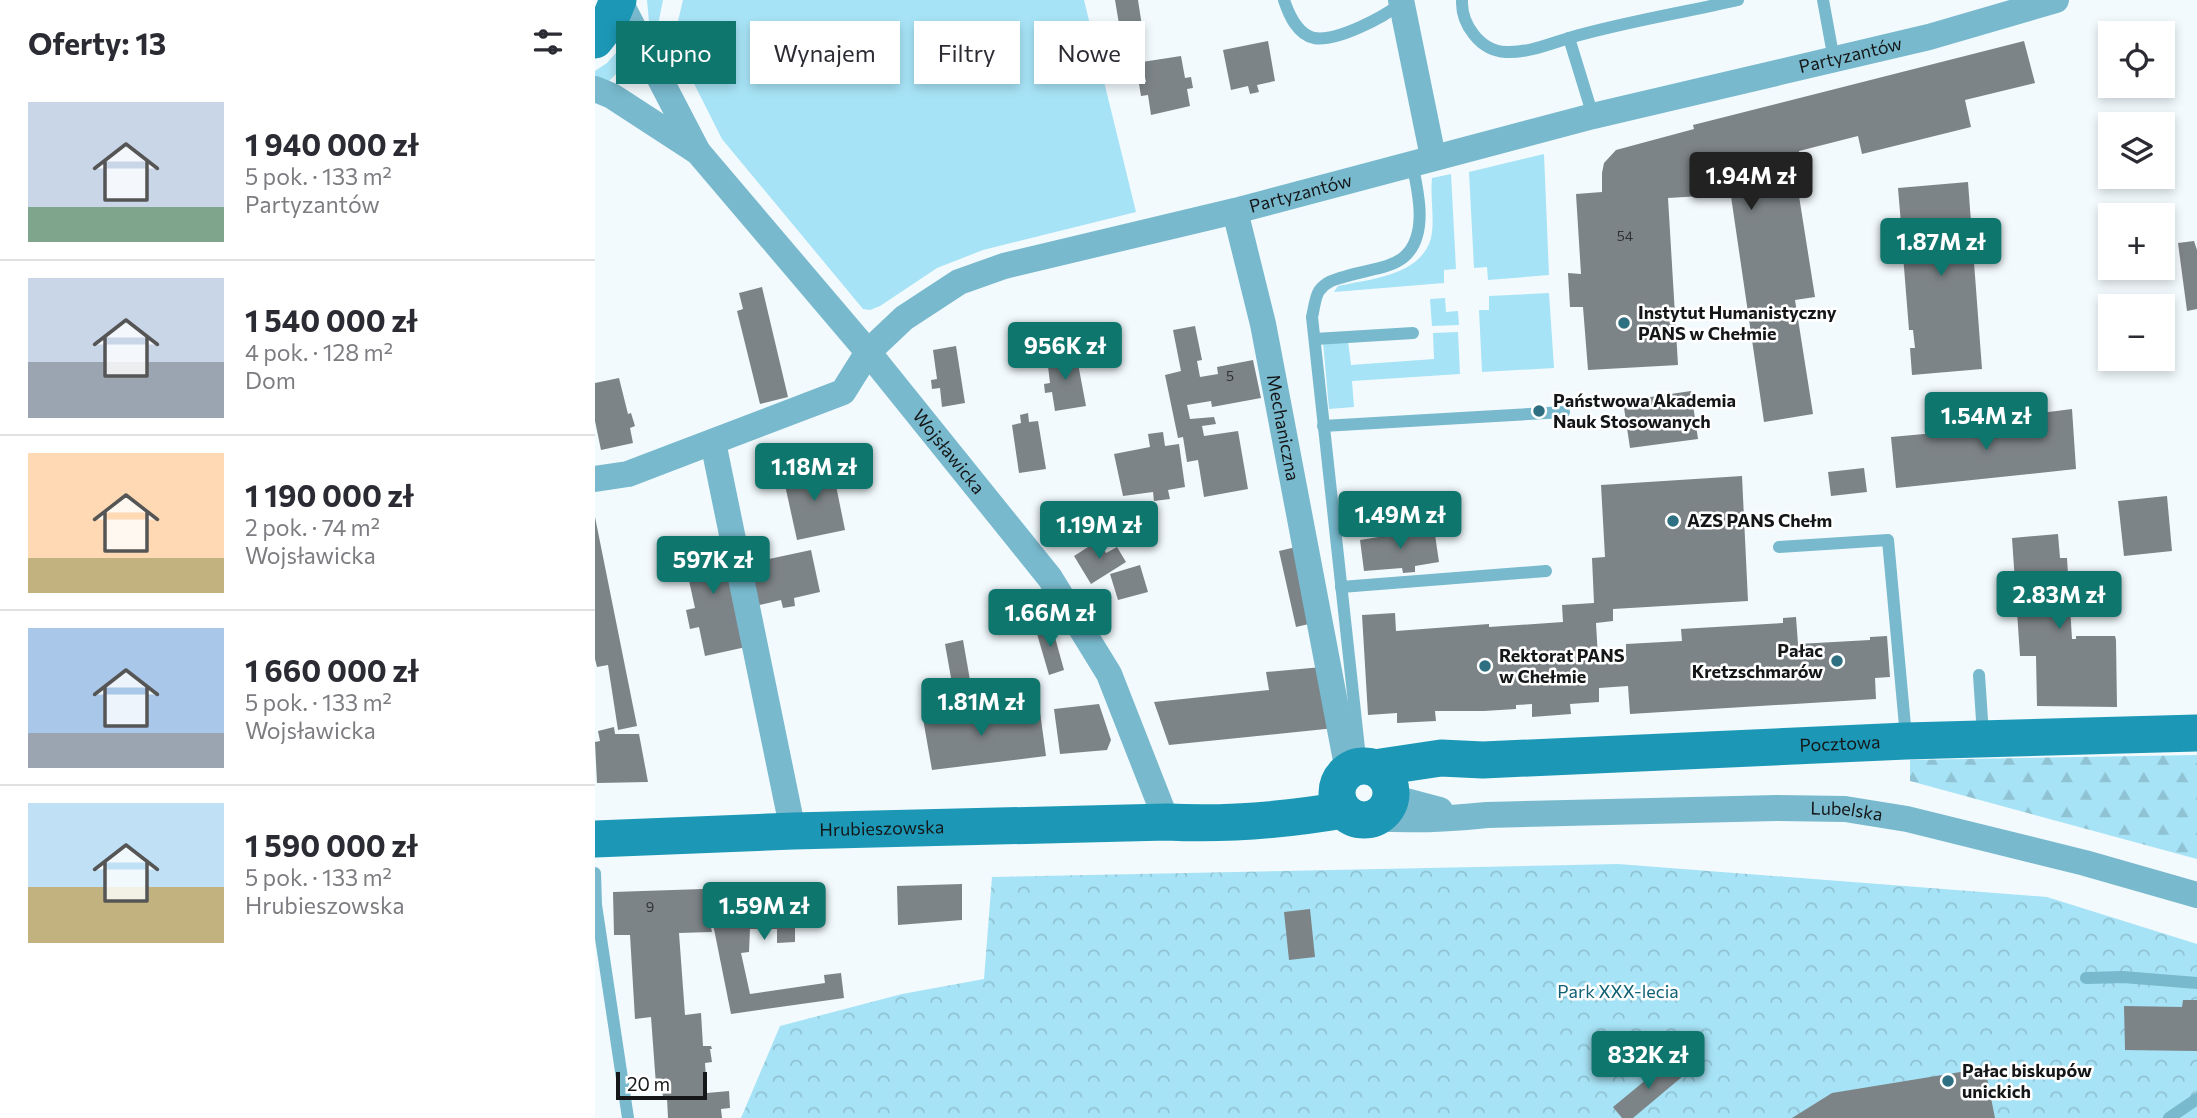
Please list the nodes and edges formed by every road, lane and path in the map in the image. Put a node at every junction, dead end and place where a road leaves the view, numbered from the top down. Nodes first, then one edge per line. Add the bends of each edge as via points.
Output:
1 (618, 0) edge
2 (1284, 0) edge
3 (1462, 0) edge
4 (1738, 0) edge
5 (1823, 0) edge
6 (2056, 0) edge
7 (1401, 1) edge
8 (1569, 38) junction
9 (595, 40) edge
10 (1834, 60) junction
11 (595, 89) edge
12 (1593, 116) junction
13 (698, 152) junction
14 (1423, 160) junction
15 (1235, 211) junction
16 (1413, 333) dead end
17 (1315, 339) junction
18 (868, 352) junction
19 (1564, 412) dead end
20 (1323, 426) junction
21 (713, 442) junction
22 (595, 479) edge
23 (1779, 547) dead end
24 (1546, 571) dead end
25 (1341, 587) junction
26 (1979, 675) dead end
27 (2197, 733) edge
28 (1983, 739) junction
29 (1906, 741) junction
30 (1365, 788) junction
31 (1167, 822) junction
32 (793, 831) junction
33 (595, 839) edge
34 (595, 873) edge
35 (2197, 895) edge
36 (2086, 978) dead end
37 (2197, 983) edge
38 (2197, 1100) edge
39 (628, 1118) edge
40 (2169, 1118) edge

1 - 9 street
1 - 13 street, Wojsławicka
2 - 7 lane via 1294,23 1313,38 1367,24
3 - 8 lane via 1467,25 1488,47 1505,52
4 - 8 lane
5 - 10 lane
6 - 10 street, Partyzantów
7 - 14 street
8 - 12 lane
10 - 12 street, Partyzantów
11 - 13 street, Wojsławicka
12 - 14 street, Partyzantów
13 - 18 street, Wojsławicka
14 - 15 street, Partyzantów
14 - 17 lane via 1415,240 1404,257 1328,281 1317,293 1312,317
15 - 18 street, Partyzantów via 1005,266 959,282 904,318
15 - 30 street, Mechaniczna
16 - 17 lane
17 - 20 lane
18 - 21 street, Partyzantów via 843,392
18 - 31 street, Wojsławicka via 1050,578 1109,674
19 - 20 lane
20 - 25 lane
21 - 22 street, Partyzantów via 628,474
21 - 32 street
23 - 29 lane via 1888,540
24 - 25 lane
25 - 30 lane
26 - 28 lane
27 - 28 street, Pocztowa
28 - 29 street, Pocztowa
29 - 30 street, Pocztowa via 1483,760
30 - 31 street, Hrubieszowska via 1258,821
30 - 35 street, Lubelska via 1448,820 1487,815 1845,809 1907,819
31 - 32 street, Hrubieszowska
32 - 33 street, Hrubieszowska
34 - 39 lane
36 - 37 lane
38 - 40 lane

